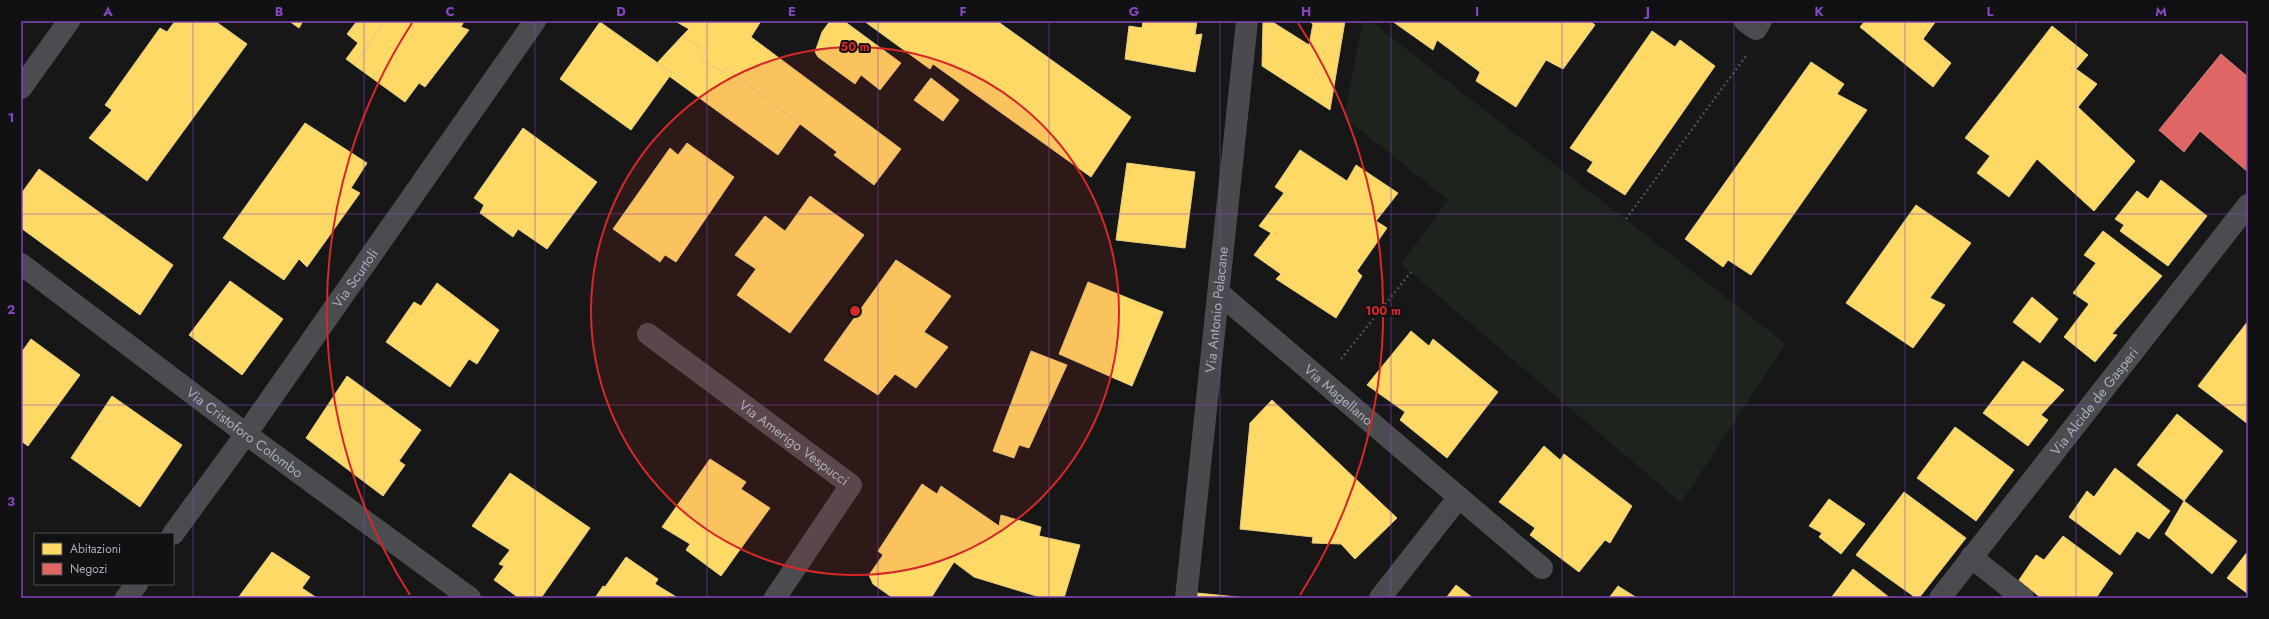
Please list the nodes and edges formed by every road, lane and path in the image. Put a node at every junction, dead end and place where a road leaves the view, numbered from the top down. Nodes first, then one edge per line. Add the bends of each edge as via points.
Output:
1 (69, 21) edge
2 (535, 21) edge
3 (1247, 21) edge
4 (1754, 24) edge
5 (21, 88) edge
6 (2248, 205) edge
7 (1626, 219) dead end
8 (21, 264) edge
9 (1411, 272) dead end
10 (1219, 293) junction
11 (648, 334) dead end
12 (1323, 381) junction
13 (246, 434) junction
14 (1459, 497) junction
15 (174, 533) edge
16 (1972, 557) junction
17 (1542, 568) dead end
18 (136, 585) edge
19 (126, 598) edge
20 (470, 598) edge
21 (775, 598) edge
22 (1186, 598) edge
23 (1380, 598) edge
24 (1940, 598) edge
25 (2023, 598) edge

1 - 5 street
2 - 13 street, Via Scurtoli
3 - 10 street, Via Antonio Pelacane
4 - 7 path via 1756,43
6 - 16 street, Via Alcide de Gasperi
8 - 13 street, Via Cristoforo Colombo
9 - 12 path
10 - 12 street, Via Magellano
10 - 22 street, Via Antonio Pelacane
11 - 21 street, Via Amerigo Vespucci via 851,484
12 - 14 street, Via Magellano
13 - 15 street, Via Scurtoli
13 - 20 street, Via Cristoforo Colombo
14 - 17 street, Via Magellano
14 - 23 street
16 - 24 street, Via Alcide de Gasperi
16 - 25 street
18 - 19 street

